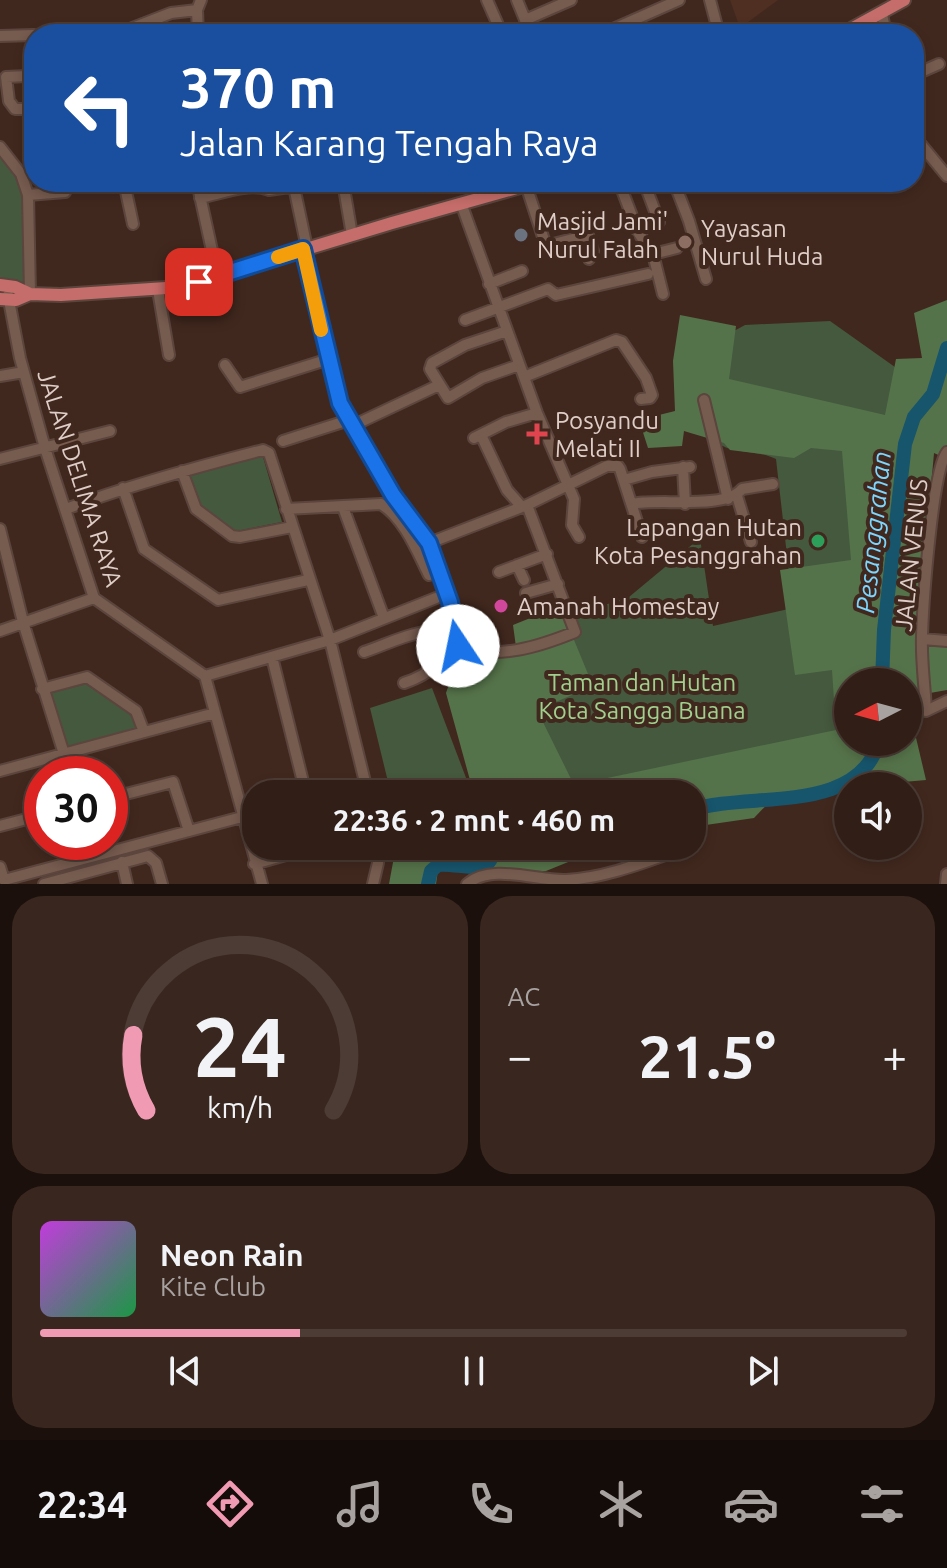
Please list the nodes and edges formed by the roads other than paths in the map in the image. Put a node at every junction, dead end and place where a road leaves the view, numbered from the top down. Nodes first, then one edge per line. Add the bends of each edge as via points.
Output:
1 (487, 0) edge
2 (517, 0) edge
3 (571, 0) edge
4 (679, 0) edge
5 (710, 0) edge
6 (897, 2) edge
7 (199, 5) edge
8 (525, 20) junction
9 (143, 24) edge
10 (498, 24) edge
11 (527, 24) edge
12 (625, 24) edge
13 (716, 24) edge
14 (862, 24) edge
15 (884, 24) edge
16 (24, 35) edge
17 (0, 36) edge
18 (939, 64) dead end
19 (924, 71) edge
20 (24, 76) edge
21 (4, 101) edge
22 (24, 109) edge
23 (0, 147) edge
24 (924, 148) edge
25 (947, 176) edge
26 (24, 183) edge
27 (27, 192) edge
28 (65, 192) edge
29 (126, 192) edge
30 (199, 192) edge
31 (226, 192) edge
32 (295, 192) edge
33 (345, 192) edge
34 (502, 192) edge
35 (534, 192) edge
36 (623, 192) edge
37 (648, 192) edge
38 (678, 192) edge
39 (28, 195) junction
40 (200, 198) junction
41 (461, 203) junction
42 (659, 222) dead end
43 (133, 224) dead end
44 (352, 235) junction
45 (305, 248) junction
46 (677, 248) dead end
47 (653, 254) junction
48 (589, 259) dead end
49 (522, 271) dead end
50 (648, 274) dead end
51 (218, 278) junction
52 (706, 279) dead end
53 (489, 284) junction
54 (2, 285) edge
55 (158, 290) junction
56 (30, 294) junction
57 (663, 294) dead end
58 (4, 300) edge
59 (498, 309) junction
60 (465, 320) dead end
61 (507, 331) junction
62 (169, 355) dead end
63 (329, 359) junction
64 (22, 364) junction
65 (225, 365) dead end
66 (519, 365) junction
67 (0, 376) edge
68 (524, 377) junction
69 (439, 385) junction
70 (641, 399) dead end
71 (704, 400) dead end
72 (537, 413) junction
73 (350, 423) junction
74 (110, 431) dead end
75 (283, 441) dead end
76 (45, 448) junction
77 (947, 452) edge
78 (0, 459) edge
79 (182, 471) junction
80 (624, 480) junction
81 (773, 484) dead end
82 (568, 486) junction
83 (123, 488) junction
84 (733, 497) junction
85 (632, 504) junction
86 (685, 504) junction
87 (524, 506) junction
88 (343, 507) junction
89 (66, 509) junction
90 (286, 509) junction
91 (292, 527) junction
92 (0, 529) edge
93 (579, 537) dead end
94 (642, 537) dead end
95 (751, 542) dead end
96 (429, 543) junction
97 (547, 554) junction
98 (517, 565) junction
99 (499, 572) dead end
100 (429, 575) dead end
101 (308, 580) junction
102 (524, 580) dead end
103 (558, 584) junction
104 (526, 593) dead end
105 (94, 598) junction
106 (436, 598) dead end
107 (384, 618) junction
108 (23, 622) junction
109 (456, 628) junction
110 (0, 631) edge
111 (442, 632) junction
112 (922, 639) junction
113 (330, 640) junction
114 (947, 641) edge
115 (458, 646) junction
116 (364, 652) dead end
117 (272, 657) junction
118 (450, 664) dead end
119 (205, 676) junction
120 (404, 683) dead end
121 (42, 689) junction
122 (947, 701) edge
123 (215, 713) junction
124 (144, 732) junction
125 (64, 754) junction
126 (0, 771) edge
127 (303, 780) edge
128 (365, 780) edge
129 (128, 793) edge
130 (242, 817) joint
131 (24, 820) edge
132 (0, 826) edge
133 (189, 831) junction
134 (253, 860) edge
135 (268, 860) edge
136 (378, 860) edge
137 (651, 860) edge
138 (122, 862) junction
139 (254, 864) junction
140 (0, 867) edge
141 (947, 874) edge
142 (78, 879) edge
143 (44, 884) edge
144 (127, 884) edge
145 (162, 884) edge
146 (262, 884) edge
147 (373, 884) edge
148 (467, 884) edge
149 (946, 884) edge

1 - 10 street
2 - 8 street
3 - 8 street
4 - 12 street
5 - 13 street
6 - 15 main road
7 - 9 street
8 - 11 street
14 - 15 main road
16 - 17 street
18 - 19 street
20 - 21 street via 6,77
21 - 22 street
23 - 26 street
24 - 25 street
27 - 39 street
28 - 39 street
29 - 43 street
30 - 40 street
31 - 40 street
32 - 45 street
33 - 44 street
34 - 41 main road
35 - 48 street via 546,246 588,235 593,251
36 - 47 street
37 - 42 street
38 - 52 street
39 - 56 street
40 - 51 street
41 - 44 main road
41 - 53 street
44 - 45 main road
45 - 51 main road
45 - 63 street
46 - 47 street
47 - 57 street
49 - 53 street
50 - 59 street via 556,295 548,289
51 - 55 main road
53 - 59 street
54 - 56 main road
54 - 58 street, JALAN DELIMA RAYA
55 - 56 main road
55 - 62 street
56 - 58 main road
58 - 64 street, JALAN DELIMA RAYA
59 - 60 street
59 - 61 street
61 - 66 street
61 - 69 street via 432,363
63 - 65 street via 240,387
63 - 73 street
64 - 67 street
64 - 76 street, JALAN DELIMA RAYA
66 - 68 street
66 - 69 street via 451,397
68 - 70 street via 616,340 646,378 652,395
68 - 72 street
69 - 73 street
71 - 84 street
72 - 82 street
72 - 87 street via 478,436 507,490
73 - 75 street
73 - 96 street
74 - 76 street
76 - 78 street
76 - 89 street, JALAN DELIMA RAYA
77 - 112 street, JALAN VENUS via 934,495
79 - 83 street
79 - 90 street via 263,450 269,453
79 - 91 street via 196,509 232,536
80 - 82 street via 618,466 607,466
80 - 85 street
80 - 86 street via 686,467
81 - 84 street via 742,489
82 - 87 street
82 - 93 street via 575,508 572,525
83 - 89 street
83 - 101 street via 144,549 218,600
84 - 86 street
84 - 95 street
85 - 86 street
85 - 94 street
87 - 96 street
87 - 97 street
88 - 90 street
88 - 100 street via 373,503 388,508
88 - 107 street
89 - 105 street, JALAN DELIMA RAYA
90 - 91 street
91 - 101 street
92 - 108 street
96 - 109 street
97 - 98 street
97 - 103 street
98 - 99 street
98 - 102 street
101 - 113 street
103 - 104 street
103 - 115 street via 575,632 511,652
105 - 108 street
105 - 119 street, JALAN DELIMA RAYA
106 - 107 street
107 - 113 street
108 - 110 street
108 - 121 street
109 - 111 street
109 - 115 street
111 - 116 street via 414,634
111 - 120 street via 444,649 438,662
112 - 114 street
112 - 122 street, JALAN VENUS via 926,711
113 - 117 street
113 - 128 street
115 - 118 street
117 - 119 street
117 - 127 street
119 - 123 street
121 - 124 street via 87,677 136,711
121 - 125 street
123 - 124 street
123 - 130 street
124 - 125 street
125 - 126 street
129 - 133 street via 173,782
130 - 133 street
131 - 132 street
133 - 140 street via 4,880
134 - 139 street
135 - 139 street
136 - 147 street
137 - 148 street via 565,880 495,875
138 - 142 street
138 - 144 street
138 - 145 street via 148,856 156,863
139 - 146 street
141 - 149 street
142 - 143 street

